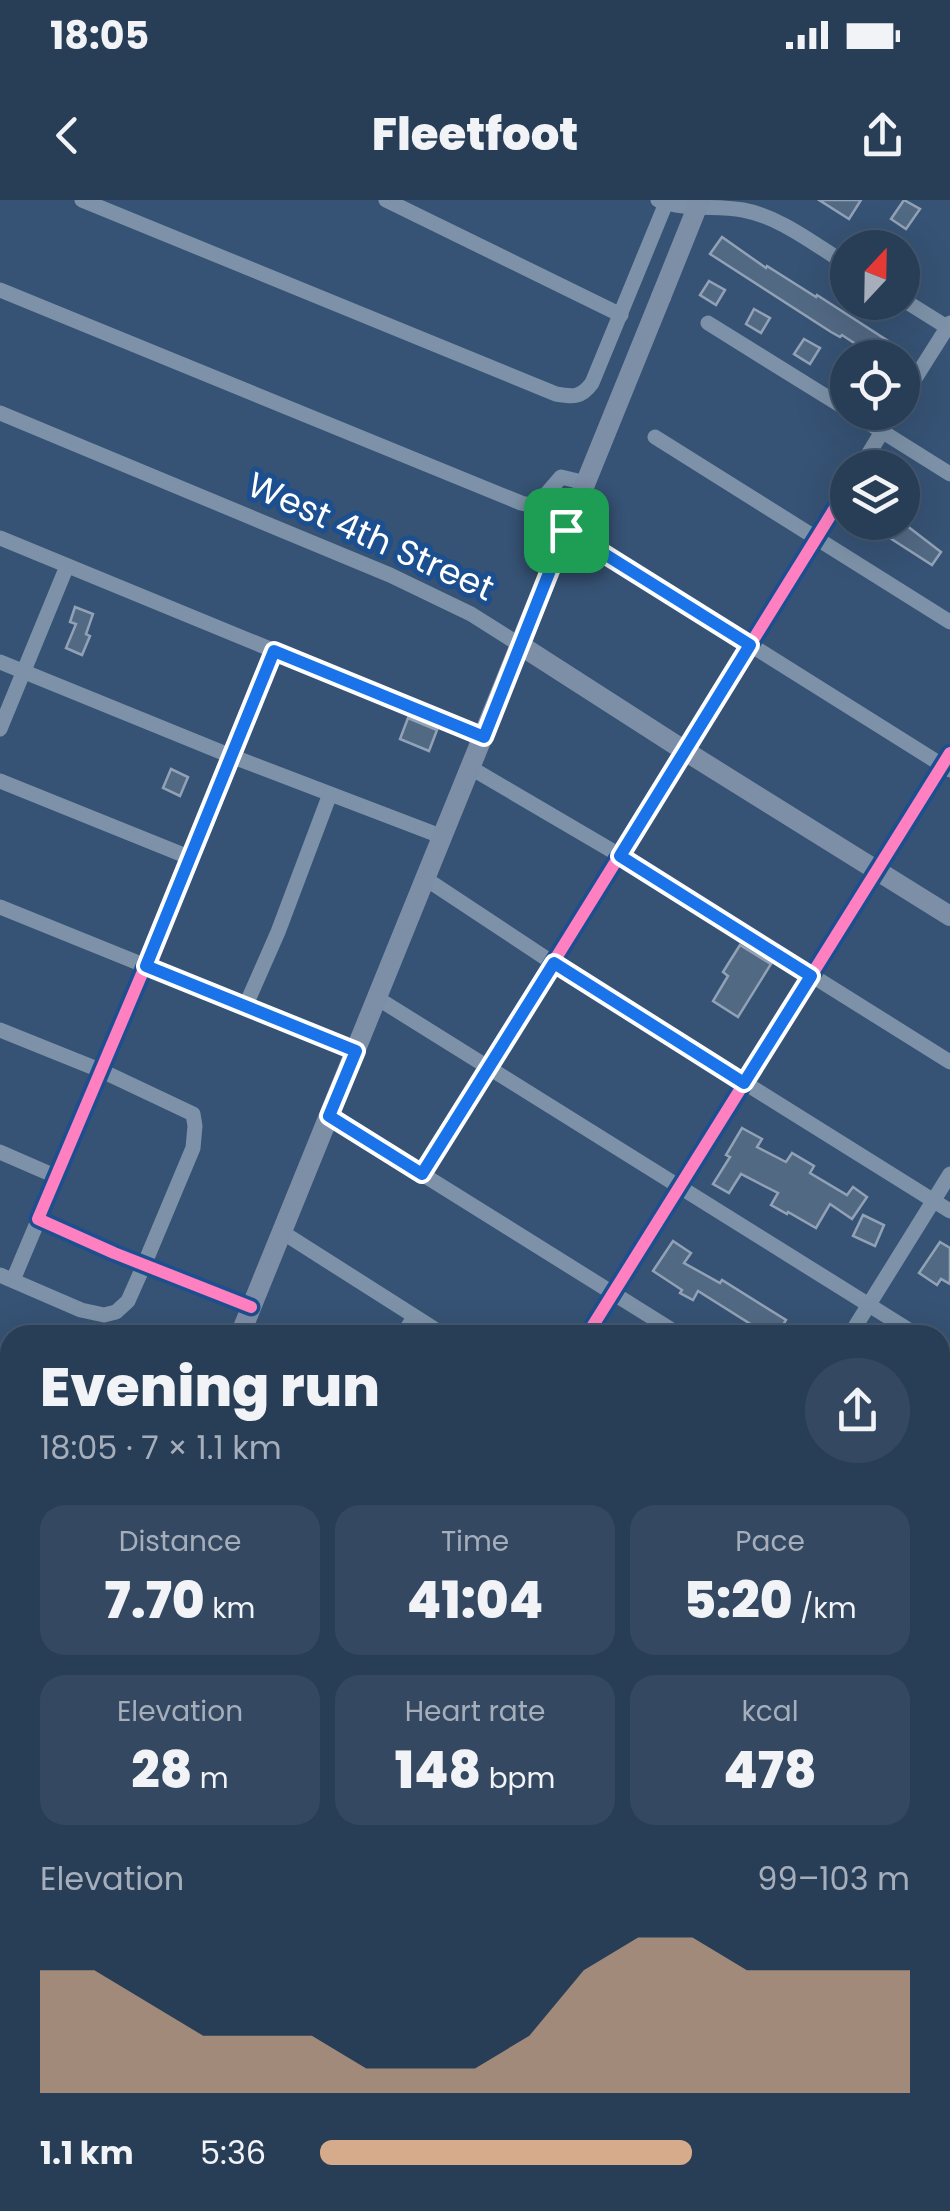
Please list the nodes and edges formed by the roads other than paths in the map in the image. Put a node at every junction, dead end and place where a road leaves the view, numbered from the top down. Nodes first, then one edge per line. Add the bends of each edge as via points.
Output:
1 (82, 200) edge
2 (386, 200) edge
3 (700, 200) edge
4 (662, 202) edge
5 (830, 254) edge
6 (0, 290) edge
7 (920, 310) edge
8 (621, 315) junction
9 (708, 322) dead end
10 (949, 327) edge
11 (920, 371) edge
12 (830, 398) edge
13 (0, 413) edge
14 (879, 430) edge
15 (882, 432) junction
16 (655, 437) dead end
17 (871, 450) edge
18 (950, 474) edge
19 (586, 483) junction
20 (830, 516) edge
21 (566, 530) junction
22 (0, 538) edge
23 (816, 538) junction
24 (66, 566) junction
25 (950, 622) edge
26 (520, 645) junction
27 (750, 645) junction
28 (274, 651) junction
29 (0, 662) edge
30 (24, 671) junction
31 (0, 729) edge
32 (484, 737) junction
33 (685, 751) junction
34 (230, 756) junction
35 (947, 763) edge
36 (471, 768) junction
37 (0, 781) edge
38 (330, 794) junction
39 (443, 837) junction
40 (620, 856) junction
41 (191, 858) junction
42 (876, 870) junction
43 (426, 879) junction
44 (0, 907) edge
45 (950, 916) edge
46 (554, 963) junction
47 (146, 966) junction
48 (811, 976) junction
49 (377, 998) junction
50 (245, 1007) junction
51 (0, 1030) edge
52 (356, 1051) junction
53 (950, 1062) edge
54 (488, 1068) junction
55 (102, 1071) junction
56 (744, 1083) junction
57 (329, 1116) junction
58 (0, 1152) edge
59 (422, 1174) junction
60 (950, 1174) edge
61 (55, 1176) junction
62 (679, 1187) junction
63 (934, 1201) junction
64 (950, 1211) edge
65 (38, 1220) junction
66 (282, 1232) junction
67 (144, 1266) junction
68 (6, 1277) edge
69 (613, 1293) junction
70 (869, 1305) junction
71 (251, 1307) junction
72 (414, 1317) junction
73 (244, 1325) edge
74 (410, 1325) edge
75 (427, 1325) edge
76 (593, 1325) edge
77 (664, 1325) edge
78 (856, 1325) edge
79 (901, 1325) edge

1 - 8 street via 570,397 592,383
2 - 8 street
3 - 19 main road, bridge
4 - 5 street via 764,216
4 - 8 street
6 - 19 street via 521,503 543,498 562,477
7 - 10 street
9 - 12 street
10 - 11 street
13 - 26 street, West 4th Street via 390,575
14 - 15 street
15 - 17 street
15 - 18 street
16 - 23 street
19 - 21 main road
20 - 23 street
21 - 26 main road
21 - 27 street
22 - 24 street
23 - 25 street
23 - 27 street
24 - 28 street
24 - 30 street
26 - 32 main road
26 - 33 main road, West 4th Street
27 - 33 street
27 - 35 street
28 - 32 street
28 - 34 street
29 - 30 street
30 - 31 street
30 - 34 street
32 - 36 main road
33 - 40 street
33 - 42 main road, West 4th Street
34 - 38 street
34 - 41 street
35 - 42 street
36 - 39 main road
36 - 40 street
37 - 41 street
38 - 39 street
38 - 50 street
39 - 43 main road
40 - 46 street
40 - 48 street
41 - 47 street
42 - 45 main road, West 4th Street
42 - 48 street
43 - 46 street
43 - 49 main road
44 - 47 street
46 - 54 street
46 - 56 street
47 - 50 street
47 - 55 street
48 - 53 street
48 - 56 street
49 - 52 main road
49 - 54 street
50 - 52 street
51 - 55 street
52 - 57 main road
54 - 59 street
54 - 62 street
55 - 61 street
55 - 67 street via 194,1114 193,1148
56 - 62 street
56 - 63 street
57 - 59 street
57 - 66 main road
58 - 61 street
59 - 69 street
60 - 63 street
61 - 65 street
62 - 69 street
62 - 70 street
63 - 64 street
63 - 70 street
65 - 67 street
65 - 68 street
66 - 71 main road
66 - 72 street
67 - 68 street via 128,1301 104,1315
67 - 71 street
69 - 76 street
69 - 77 street
70 - 78 street
70 - 79 street
71 - 73 main road
72 - 74 street
72 - 75 street

